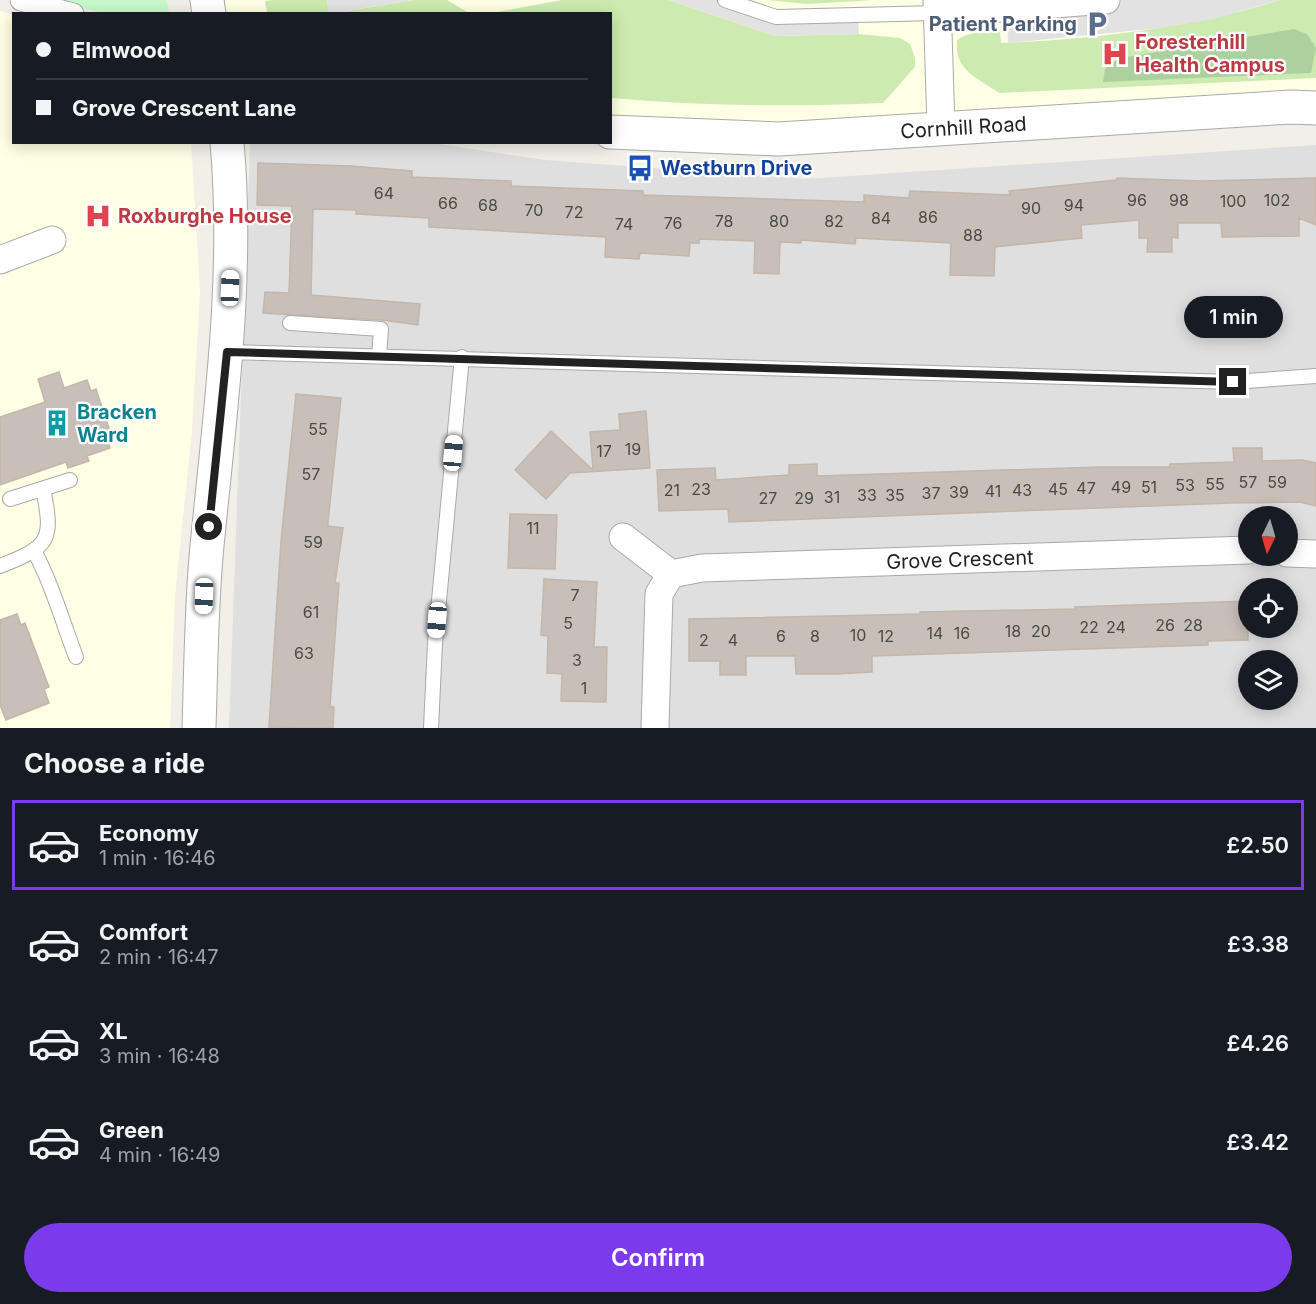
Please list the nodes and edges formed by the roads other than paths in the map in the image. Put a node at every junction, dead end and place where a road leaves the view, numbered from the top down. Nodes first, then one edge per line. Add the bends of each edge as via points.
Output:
1 (21, 0) edge
2 (725, 0) edge
3 (1106, 0) edge
4 (936, 7) edge
5 (66, 12) edge
6 (1316, 108) edge
7 (941, 127) junction
8 (612, 132) edge
9 (227, 144) edge
10 (52, 240) dead end
11 (0, 260) edge
12 (290, 323) dead end
13 (227, 352) junction
14 (378, 356) junction
15 (462, 357) junction
16 (1316, 376) edge
17 (70, 480) dead end
18 (43, 489) junction
19 (10, 499) dead end
20 (623, 537) dead end
21 (1238, 550) edge
22 (34, 551) junction
23 (1298, 553) edge
24 (1316, 554) edge
25 (0, 566) edge
26 (671, 574) junction
27 (76, 657) dead end
28 (199, 728) edge
29 (431, 728) edge
30 (655, 728) edge

1 - 5 street
2 - 4 lane via 776,17
3 - 4 street
4 - 7 street
6 - 7 street, Cornhill Road
7 - 8 street, Cornhill Road via 779,139
9 - 13 street via 231,246
10 - 11 street
12 - 14 lane via 381,329
13 - 14 lane
13 - 28 street via 207,549
14 - 15 lane
15 - 16 lane via 1233,382
15 - 29 lane via 435,643
17 - 18 lane
18 - 19 lane
18 - 22 lane via 50,522 46,538
20 - 26 street
21 - 26 street, Grove Crescent via 702,568
22 - 25 lane
22 - 27 lane via 45,569
23 - 24 street
26 - 30 street via 659,594

